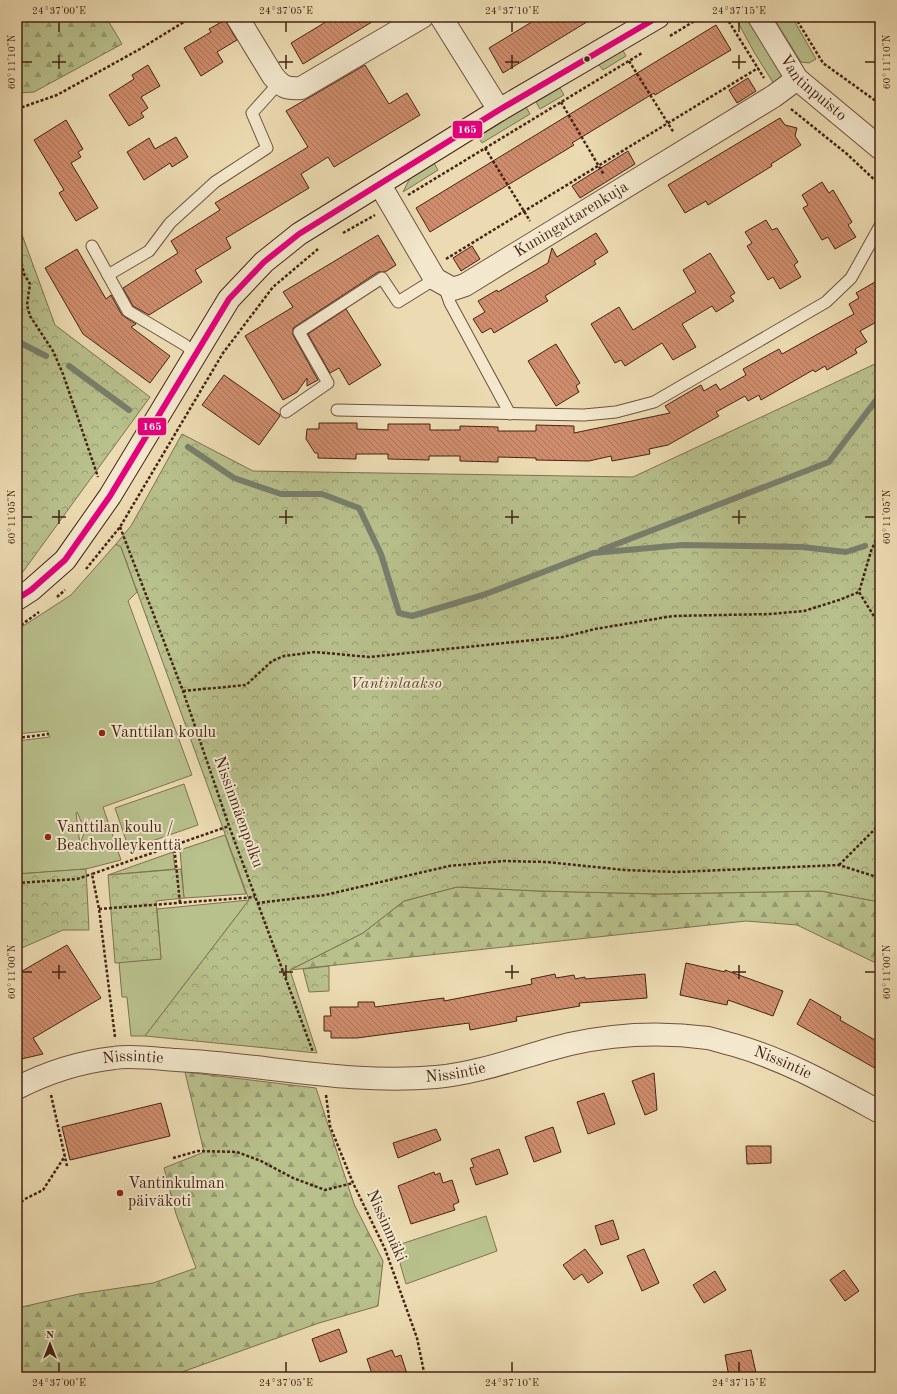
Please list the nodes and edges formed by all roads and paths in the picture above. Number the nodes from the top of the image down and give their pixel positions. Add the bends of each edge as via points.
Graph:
1 (192, 17) edge
2 (237, 17) edge
3 (422, 17) edge
4 (441, 17) edge
5 (658, 17) edge
6 (759, 17) edge
7 (795, 17) edge
8 (629, 61) dead end
9 (758, 68) dead end
10 (797, 79) junction
11 (279, 83) junction
12 (560, 102) dead end
13 (880, 104) edge
14 (17, 109) edge
15 (499, 110) junction
16 (668, 123) junction
17 (485, 148) dead end
18 (880, 148) edge
19 (685, 150) junction
20 (598, 166) junction
21 (380, 185) junction
22 (614, 193) junction
23 (524, 212) junction
24 (880, 226) edge
25 (540, 239) junction
26 (17, 244) edge
27 (92, 246) dead end
28 (108, 275) junction
29 (436, 277) junction
30 (195, 354) junction
31 (337, 410) dead end
32 (286, 412) dead end
33 (510, 414) junction
34 (99, 479) dead end
35 (120, 527) dead end
36 (880, 531) edge
37 (859, 592) junction
38 (17, 599) edge
39 (880, 622) edge
40 (183, 691) junction
41 (49, 734) dead end
42 (17, 738) edge
43 (880, 824) edge
44 (229, 826) junction
45 (174, 845) junction
46 (839, 865) junction
47 (92, 874) junction
48 (880, 878) edge
49 (17, 883) edge
50 (255, 897) junction
51 (180, 903) junction
52 (257, 903) junction
53 (99, 909) junction
54 (117, 1057) junction
55 (320, 1082) junction
56 (17, 1088) edge
57 (50, 1089) dead end
58 (880, 1112) edge
59 (65, 1156) junction
60 (173, 1158) dead end
61 (67, 1166) dead end
62 (353, 1183) junction
63 (17, 1205) edge
64 (425, 1377) edge

1 - 14 path via 57,95
2 - 11 street
3 - 11 street via 301,88 288,89
4 - 15 street
5 - 15 street
6 - 10 street, Vantinpuisto
7 - 13 path via 823,62
8 - 16 path
9 - 16 path
10 - 18 street, Vantinpuisto
10 - 19 street, Kuningattarenkuja via 774,96
11 - 28 lane via 252,113 267,148 215,182 170,223 149,251
12 - 20 path
15 - 21 street
16 - 19 path
16 - 20 path
17 - 23 path
19 - 22 street, Kuningattarenkuja
20 - 22 path
20 - 23 path
21 - 29 street
21 - 30 street via 299,234 264,262 228,299
22 - 25 street, Kuningattarenkuja
23 - 25 path
23 - 29 path
24 - 33 lane via 851,278 826,302 654,402 616,412 584,415
25 - 29 street, Kuningattarenkuja via 465,285 453,289
26 - 34 path via 24,274 30,284 27,305 30,316 53,351 63,374
27 - 28 lane
28 - 30 lane via 128,311 185,345
29 - 32 lane via 398,302 382,278 299,332 328,383
29 - 33 lane
30 - 38 street via 102,508 69,554 31,590
31 - 33 lane
35 - 40 path, Nissinmäenpolku
36 - 37 path
37 - 39 path
37 - 40 path via 804,611 673,616 563,637 369,657 315,652 284,656 272,661 246,684
40 - 44 path, Nissinmäenpolku
41 - 42 path
43 - 46 path
44 - 45 path
44 - 50 path, Nissinmäenpolku
45 - 47 path
45 - 51 path
46 - 48 path
46 - 52 path via 677,872 503,861 449,866 325,895
47 - 49 path via 77,879
47 - 53 path
50 - 51 path
50 - 52 path, Nissinmäenpolku
51 - 53 path
52 - 55 path, Nissinmäenpolku via 316,1059
53 - 54 path
54 - 55 street, Nissintie via 202,1061
54 - 56 street, Nissintie via 73,1065
55 - 58 street, Nissintie via 464,1074 571,1044 623,1036 671,1035 710,1038 760,1053 797,1068
55 - 62 path, Nissinmäki via 330,1126
57 - 59 path
59 - 61 path
59 - 63 path via 43,1190
60 - 62 path via 198,1151 237,1152 325,1190
62 - 64 path, Nissinmäki via 385,1249 417,1338

